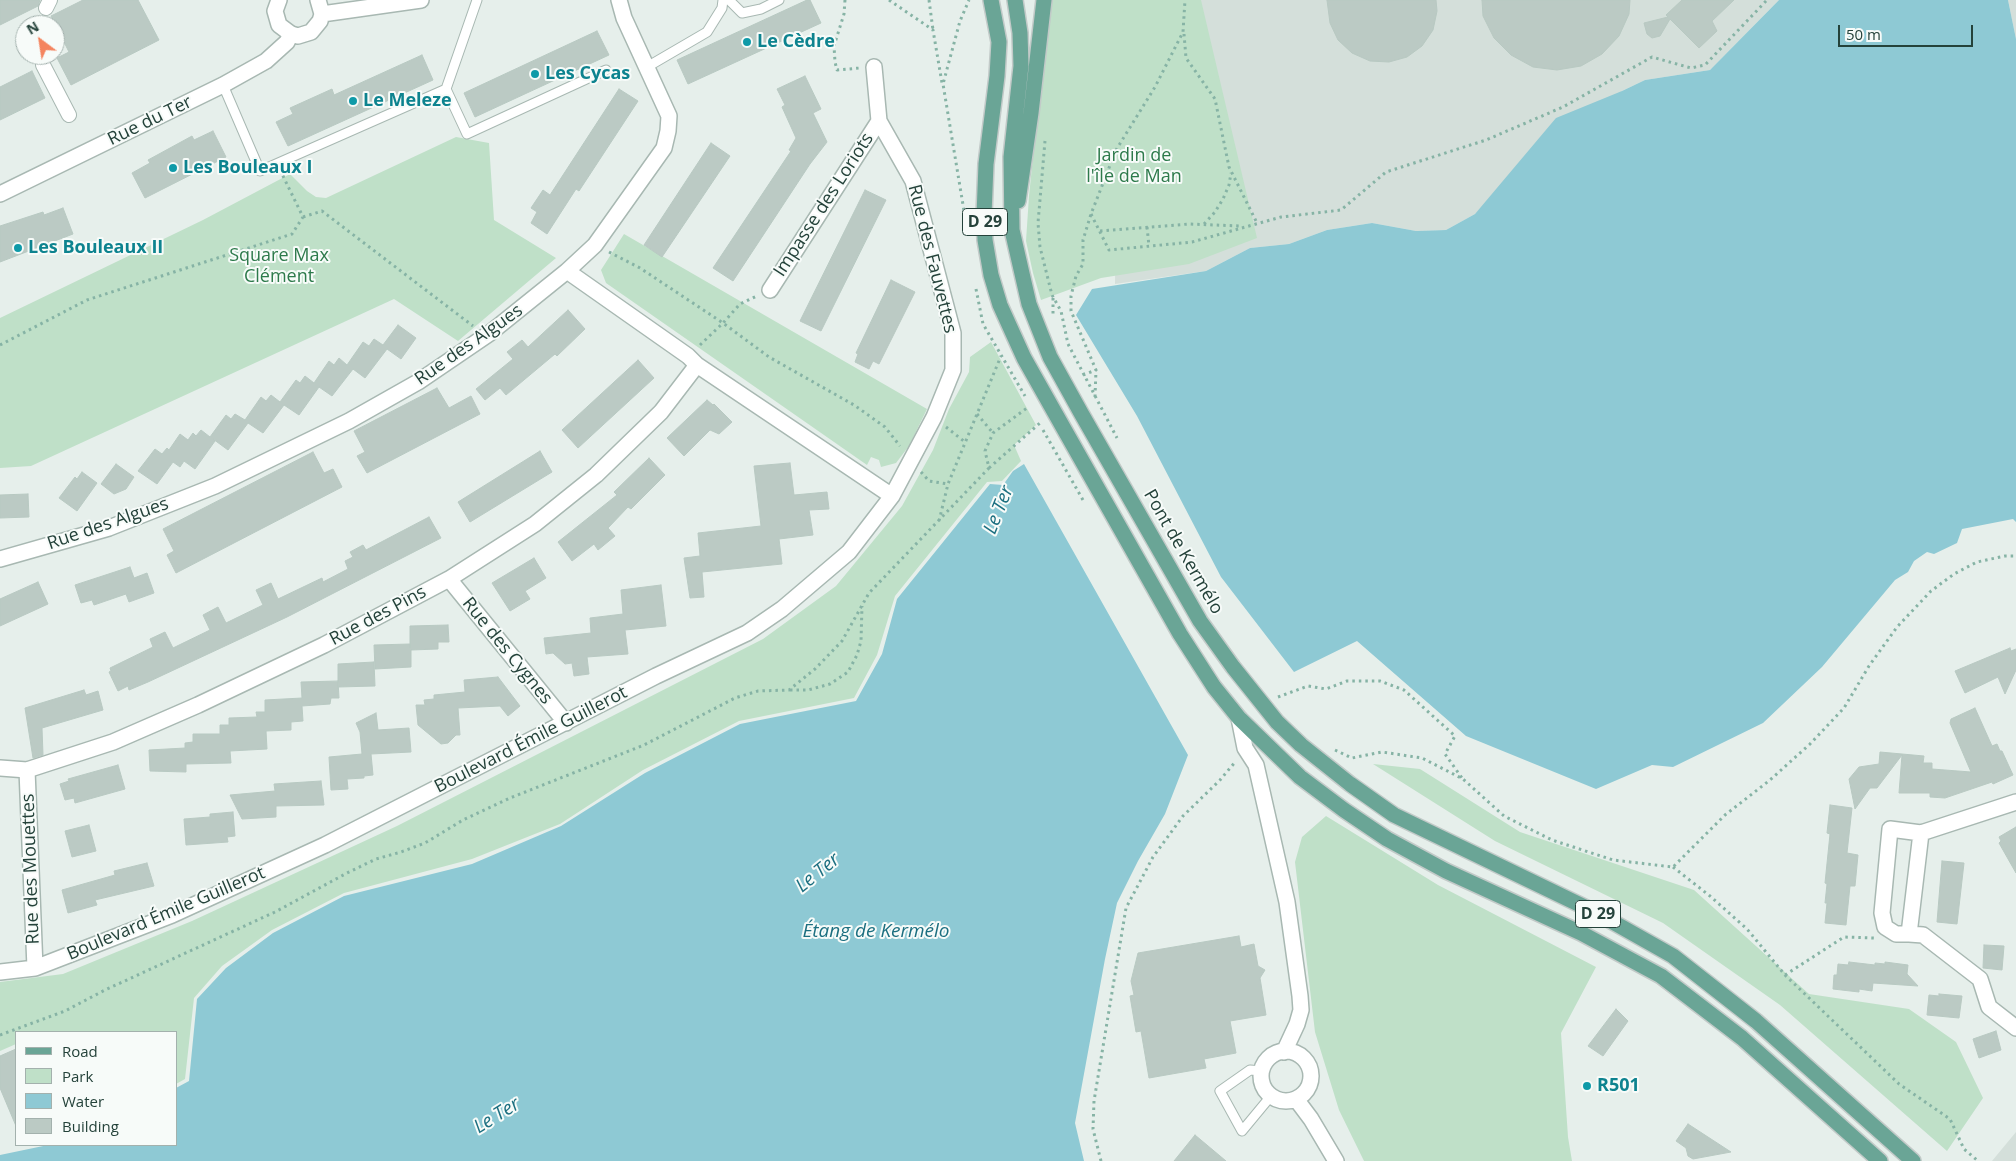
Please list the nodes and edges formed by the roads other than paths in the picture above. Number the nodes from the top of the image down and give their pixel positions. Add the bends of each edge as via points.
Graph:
1 (279, 0) edge
2 (421, 0) edge
3 (477, 0) edge
4 (619, 0) edge
5 (722, 0) edge
6 (730, 0) edge
7 (779, 0) edge
8 (991, 0) edge
9 (1015, 0) edge
10 (1044, 0) edge
11 (320, 7) edge
12 (291, 34) junction
13 (43, 65) dead end
14 (647, 67) junction
15 (874, 67) road end
16 (606, 70) dead end
17 (223, 85) junction
18 (446, 89) junction
19 (69, 116) dead end
20 (879, 121) junction
21 (0, 194) edge
22 (1012, 230) junction
23 (567, 271) junction
24 (770, 290) road end
25 (693, 360) junction
26 (953, 370) joint
27 (892, 496) junction
28 (0, 559) edge
29 (449, 579) junction
30 (1239, 718) junction
31 (566, 723) junction
32 (0, 768) edge
33 (27, 770) junction
34 (2016, 802) edge
35 (1921, 833) junction
36 (1909, 934) junction
37 (35, 968) junction
38 (0, 972) edge
39 (2016, 1028) edge
40 (1284, 1052) junction
41 (1262, 1071) junction
42 (1271, 1096) junction
43 (1296, 1099) junction
44 (1336, 1161) edge
45 (1880, 1161) edge
46 (1913, 1161) edge

1 - 12 street via 276,18 279,25
2 - 11 street
3 - 18 lane
4 - 14 street, Rue des Algues
5 - 14 lane via 722,8 707,32
6 - 7 lane via 742,13 761,9
8 - 30 main road, D 29 via 999,42 986,164 985,240 1000,305 1024,358 1180,634 1214,687
9 - 22 main road, D 29 via 1021,66 1011,157
10 - 22 main road via 1023,178
11 - 12 street via 320,21 311,32 298,36
12 - 17 street, Rue du Ter via 287,42 266,61
13 - 19 street
14 - 23 street, Rue des Algues via 669,116 664,148 595,245
15 - 20 street, Rue des Fauvettes
16 - 18 lane via 467,134
17 - 18 lane via 260,171
17 - 21 street, Rue du Ter
20 - 24 street, Impasse des Loriots
20 - 26 street, Rue des Fauvettes via 913,181 953,333
22 - 46 main road, Pont de Kermélo / D 29 via 1029,304 1050,357 1081,414 1200,621 1261,703 1301,746 1394,815 1595,912 1673,956 1756,1021
23 - 25 street
23 - 28 street, Rue des Algues via 490,333 418,382 375,406 215,486 109,528
25 - 27 street
25 - 29 street, Rue des Pins via 661,412 596,475 535,524
26 - 27 street, Boulevard Émile Guillerot via 934,417
27 - 31 street, Boulevard Émile Guillerot via 849,552 782,610 746,633
29 - 31 street, Rue des Cygnes
29 - 33 street, Rue des Pins via 324,645 198,705 113,742
30 - 40 street via 1245,748 1256,765 1287,902 1300,996 1301,1010
30 - 45 main road, D 29 via 1300,777 1387,839 1446,871 1581,933 1661,976 1742,1038
31 - 37 street, Boulevard Émile Guillerot via 325,845 172,915
32 - 33 street, Rue des Pins
33 - 37 street, Rue des Mouettes
34 - 35 street
35 - 36 street
35 - 36 street via 1890,828 1882,913 1885,927 1896,934
36 - 39 street via 1923,935 1980,979 1989,1007
37 - 38 street, Boulevard Émile Guillerot
40 - 41 street via 1270,1058
40 - 43 street via 1299,1055 1309,1066 1311,1082 1303,1095
41 - 42 street via 1263,1085
41 - 42 lane via 1250,1070 1220,1092 1242,1131
42 - 43 street via 1284,1101
43 - 44 street

